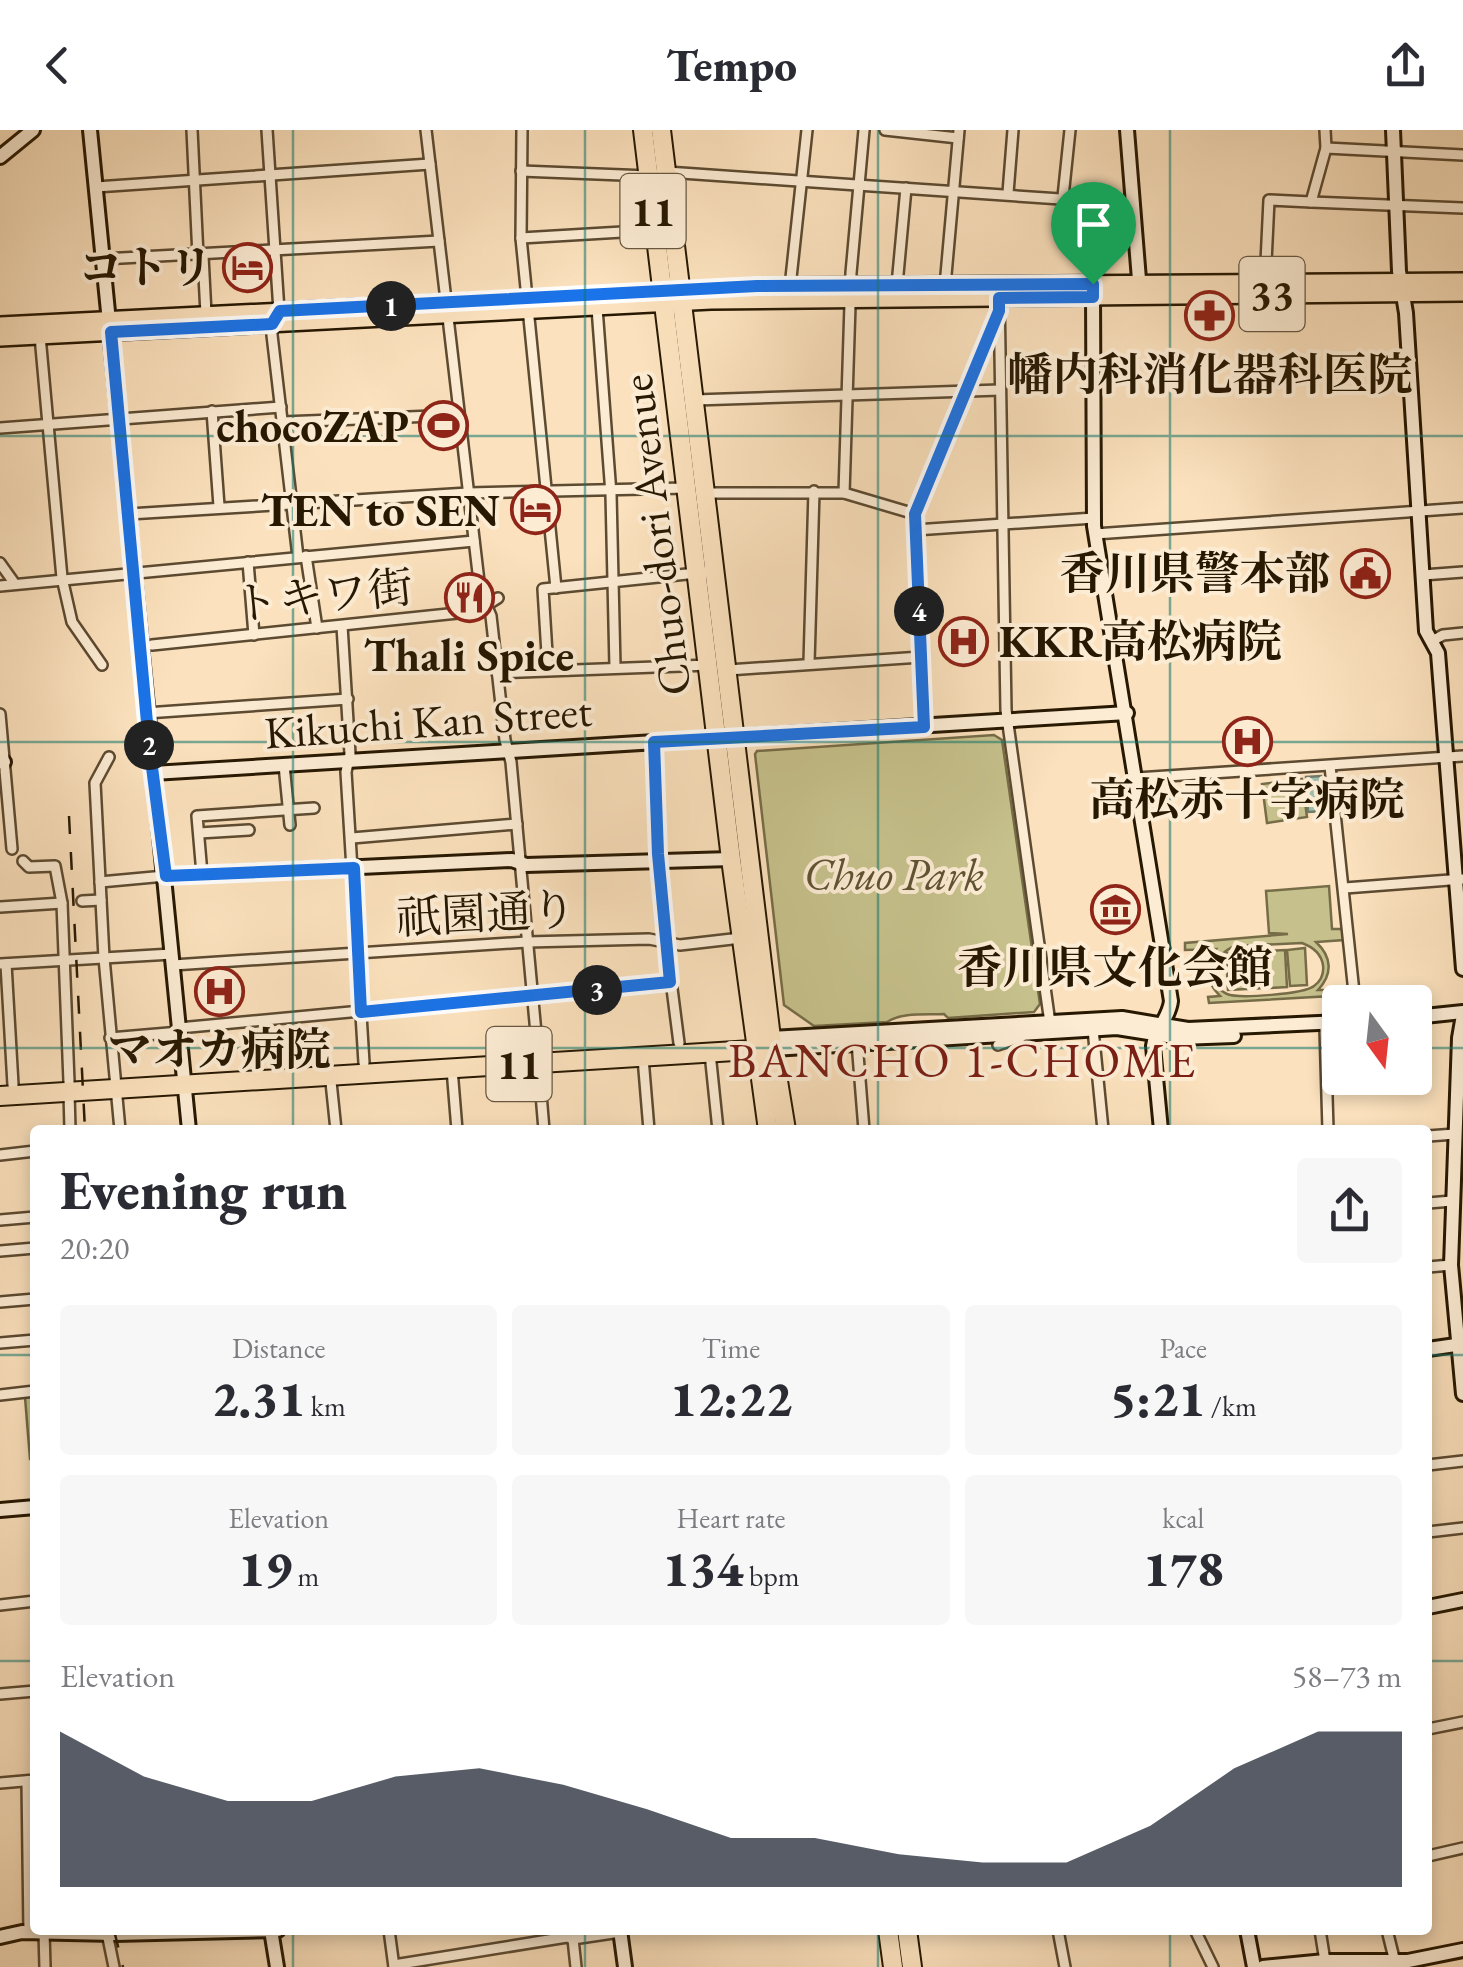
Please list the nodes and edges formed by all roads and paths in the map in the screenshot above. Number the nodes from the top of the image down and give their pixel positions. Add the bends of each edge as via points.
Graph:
1 (33, 130) edge
2 (90, 130) edge
3 (192, 130) edge
4 (266, 130) edge
5 (426, 130) edge
6 (522, 130) edge
7 (643, 130) edge
8 (662, 130) edge
9 (806, 130) edge
10 (864, 130) edge
11 (885, 130) edge
12 (1013, 130) edge
13 (1070, 130) edge
14 (1127, 130) edge
15 (1325, 130) edge
16 (1392, 130) edge
17 (958, 134) edge
18 (1326, 148) junction
19 (1394, 152) junction
20 (1463, 155) edge
21 (0, 157) edge
22 (430, 164) junction
23 (521, 172) junction
24 (658, 174) junction
25 (270, 175) junction
26 (801, 179) junction
27 (194, 181) junction
28 (860, 184) junction
29 (96, 187) junction
30 (906, 188) junction
31 (954, 192) junction
32 (1008, 193) junction
33 (1063, 197) junction
34 (1311, 202) junction
35 (1134, 204) junction
36 (1397, 206) junction
37 (1463, 208) edge
38 (656, 230) junction
39 (521, 238) junction
40 (439, 241) junction
41 (275, 251) junction
42 (200, 256) junction
43 (103, 260) junction
44 (1463, 281) edge
45 (1265, 283) junction
46 (1402, 287) junction
47 (1141, 289) junction
48 (1093, 291) junction
49 (790, 293) junction
50 (852, 293) junction
51 (896, 293) junction
52 (944, 293) junction
53 (1463, 293) edge
54 (673, 297) junction
55 (999, 298) junction
56 (527, 305) junction
57 (448, 308) junction
58 (597, 308) junction
59 (206, 314) junction
60 (276, 317) junction
61 (0, 324) edge
62 (110, 325) junction
63 (40, 336) junction
64 (0, 338) edge
65 (965, 390) junction
66 (1000, 390) junction
67 (849, 394) junction
68 (695, 400) junction
69 (282, 407) junction
70 (212, 411) junction
71 (458, 415) junction
72 (120, 417) junction
73 (284, 422) junction
74 (48, 424) junction
75 (0, 428) edge
76 (610, 489) junction
77 (546, 490) junction
78 (697, 491) junction
79 (814, 492) junction
80 (468, 493) junction
81 (844, 493) junction
82 (292, 502) junction
83 (219, 506) junction
84 (1463, 508) edge
85 (1419, 511) junction
86 (129, 514) junction
87 (915, 514) junction
88 (1094, 518) junction
89 (1003, 524) junction
90 (915, 530) junction
91 (1096, 534) junction
92 (474, 541) junction
93 (302, 556) junction
94 (248, 562) junction
95 (0, 563) edge
96 (135, 572) junction
97 (706, 572) junction
98 (1463, 572) edge
99 (1423, 575) junction
100 (62, 578) junction
101 (614, 581) junction
102 (16, 584) junction
103 (0, 586) edge
104 (556, 588) junction
105 (498, 598) dead end
106 (485, 605) junction
107 (342, 626) junction
108 (316, 628) junction
109 (1463, 634) edge
110 (254, 635) junction
111 (1432, 641) junction
112 (152, 645) dead end
113 (921, 657) junction
114 (809, 663) junction
115 (102, 664) dead end
116 (708, 665) junction
117 (615, 667) junction
118 (548, 670) junction
119 (728, 670) junction
120 (498, 673) junction
121 (348, 698) junction
122 (146, 713) junction
123 (1126, 713) junction
124 (0, 714) edge
125 (1008, 721) junction
126 (924, 727) junction
127 (726, 738) junction
128 (654, 742) junction
129 (508, 751) junction
130 (109, 756) dead end
131 (1463, 756) edge
132 (1446, 758) junction
133 (348, 761) junction
134 (2, 762) edge
135 (284, 765) junction
136 (1330, 766) junction
137 (154, 773) junction
138 (1136, 778) junction
139 (314, 808) dead end
140 (287, 810) junction
141 (517, 824) junction
142 (290, 825) dead end
143 (5, 830) edge
144 (249, 830) dead end
145 (199, 833) junction
146 (352, 838) junction
147 (12, 849) dead end
148 (730, 859) junction
149 (23, 860) dead end
150 (659, 860) junction
151 (521, 864) junction
152 (354, 868) junction
153 (202, 874) junction
154 (166, 876) junction
155 (1460, 879) edge
156 (100, 882) junction
157 (1344, 888) junction
158 (101, 900) junction
159 (82, 902) dead end
160 (62, 903) junction
161 (0, 907) edge
162 (741, 938) junction
163 (1462, 939) edge
164 (527, 942) junction
165 (666, 943) junction
166 (358, 952) junction
167 (104, 958) junction
168 (173, 960) junction
169 (65, 961) junction
170 (3, 964) edge
171 (1463, 968) edge
172 (670, 982) junction
173 (1353, 985) edge
174 (532, 996) junction
175 (361, 1012) junction
176 (938, 1017) dead end
177 (1463, 1017) edge
178 (1432, 1019) edge
179 (1050, 1022) junction
180 (1322, 1025) edge
181 (1322, 1028) edge
182 (1093, 1029) junction
183 (180, 1030) junction
184 (905, 1030) junction
185 (1159, 1030) junction
186 (1028, 1033) junction
187 (110, 1038) junction
188 (857, 1042) junction
189 (537, 1044) dead end
190 (680, 1044) junction
191 (763, 1044) junction
192 (998, 1045) dead end
193 (710, 1053) junction
194 (643, 1056) junction
195 (364, 1063) junction
196 (452, 1068) junction
197 (540, 1070) dead end
198 (184, 1081) junction
199 (331, 1082) dead end
200 (115, 1085) junction
201 (69, 1087) junction
202 (4, 1089) edge
203 (1327, 1095) edge
204 (70, 1125) edge
205 (119, 1125) edge
206 (188, 1125) edge
207 (335, 1125) edge
208 (457, 1125) edge
209 (544, 1125) edge
210 (649, 1125) edge
211 (717, 1125) edge
212 (768, 1125) edge
213 (785, 1125) edge
214 (864, 1125) edge
215 (1103, 1125) edge
216 (1160, 1125) edge
217 (1328, 1125) edge
218 (1456, 1134) junction
219 (1432, 1136) edge
220 (30, 1151) edge
221 (0, 1154) edge
222 (1452, 1201) junction
223 (1432, 1203) edge
224 (30, 1218) edge
225 (0, 1220) edge
226 (30, 1248) edge
227 (0, 1251) edge
228 (1451, 1265) junction
229 (1432, 1267) edge
230 (30, 1300) edge
231 (0, 1302) edge
232 (30, 1341) edge
233 (0, 1344) edge
234 (1461, 1344) edge
235 (1432, 1348) edge
236 (30, 1392) edge
237 (1463, 1394) edge
238 (0, 1395) edge
239 (1463, 1461) edge
240 (1432, 1465) edge
241 (30, 1507) edge
242 (0, 1510) edge
243 (1463, 1528) edge
244 (1432, 1532) edge
245 (1463, 1600) edge
246 (30, 1602) edge
247 (0, 1605) edge
248 (1432, 1606) edge
249 (30, 1691) edge
250 (0, 1694) edge
251 (1463, 1722) edge
252 (1432, 1728) edge
253 (30, 1780) edge
254 (0, 1783) edge
255 (1463, 1848) edge
256 (1432, 1855) edge
257 (30, 1856) edge
258 (29, 1932) joint
259 (44, 1935) edge
260 (107, 1935) edge
261 (274, 1935) edge
262 (390, 1935) edge
263 (599, 1935) edge
264 (621, 1935) edge
265 (889, 1935) edge
266 (908, 1935) edge
267 (1059, 1935) edge
268 (1197, 1935) edge
269 (1248, 1935) edge
270 (1321, 1935) edge
271 (1388, 1935) edge
272 (0, 1936) edge
273 (573, 1940) junction
274 (1463, 1950) edge
275 (1325, 1961) junction
276 (1395, 1964) edge
277 (394, 1966) edge
278 (45, 1967) edge
279 (114, 1967) edge
280 (278, 1967) edge
281 (576, 1967) edge
282 (625, 1967) edge
283 (894, 1967) edge
284 (912, 1967) edge
285 (1065, 1967) edge
286 (1214, 1967) edge
287 (1254, 1967) edge
288 (1262, 1967) edge

1 - 21 street
2 - 29 street
3 - 27 street
4 - 25 street
5 - 22 street
6 - 23 street
7 - 24 highway, Chuo-dori Avenue / 11
8 - 24 highway, Chuo-dori Avenue / 11
9 - 26 street
10 - 28 street
11 - 17 street
12 - 32 street
13 - 33 street
14 - 35 street
15 - 18 street
16 - 19 street
17 - 31 street
18 - 19 street
18 - 34 street
19 - 20 street
19 - 36 street
22 - 25 street
22 - 40 street
23 - 24 street
23 - 39 street
24 - 26 street
24 - 38 highway, Chuo-dori Avenue / 11
24 - 54 highway, Chuo-dori Avenue / 11
25 - 27 street
25 - 41 street
26 - 28 street
26 - 49 street
27 - 29 street
27 - 42 street
28 - 30 street
28 - 50 street
29 - 43 street
30 - 31 street
30 - 51 street
31 - 32 street
31 - 52 street
32 - 33 street
33 - 35 street
34 - 36 street
34 - 45 street via 1269,200
35 - 47 street
36 - 37 street
36 - 46 street
38 - 39 street
38 - 54 highway, Chuo-dori Avenue / 11
39 - 56 street
40 - 41 street
40 - 57 street
41 - 42 street
41 - 60 street
42 - 43 street
42 - 59 street
43 - 62 street
44 - 46 main road, 33
45 - 46 main road, 33
45 - 47 main road, 33
46 - 47 main road, 33
46 - 53 main road, 33
46 - 85 street
47 - 48 main road, 33
48 - 55 main road, 33
48 - 88 street
49 - 50 main road, 33
49 - 54 main road, 33
50 - 51 main road, 33
50 - 67 street
51 - 52 main road, 33
52 - 55 main road, 33
54 - 56 main road
54 - 58 main road
54 - 68 highway, Chuo-dori Avenue / 11
54 - 78 highway, Chuo-dori Avenue / 11
55 - 65 street
55 - 66 street
56 - 57 main road
56 - 58 main road
56 - 77 street
57 - 60 main road
57 - 71 street
58 - 76 street
59 - 60 main road
59 - 62 main road
60 - 62 main road
60 - 69 street
61 - 62 main road
62 - 63 main road
62 - 72 street
63 - 64 main road
63 - 74 street
65 - 66 street
65 - 67 street
65 - 87 street
66 - 89 street
67 - 68 street
67 - 81 street
68 - 78 highway, Chuo-dori Avenue / 11
69 - 70 street
69 - 73 street
70 - 72 street
70 - 83 street
71 - 73 street
71 - 80 street
72 - 74 street
72 - 86 street
73 - 82 street
74 - 75 street
74 - 100 street
76 - 77 street
76 - 78 street
76 - 101 street
77 - 80 street
77 - 104 street
78 - 79 street
78 - 97 highway, Chuo-dori Avenue / 11
79 - 81 street
79 - 114 street
80 - 82 street
80 - 92 street
81 - 87 street
82 - 83 street
82 - 93 street
83 - 86 street
84 - 85 street
85 - 91 street
85 - 99 street
86 - 96 street
87 - 90 street
88 - 89 street
88 - 91 street
89 - 90 street
89 - 125 street
90 - 113 street
91 - 123 street
92 - 93 street
92 - 106 street
93 - 94 street
93 - 108 street
94 - 96 street
94 - 110 street
95 - 102 street
96 - 100 street
96 - 122 street
97 - 101 street
97 - 116 highway, Chuo-dori Avenue / 11
97 - 119 highway, Chuo-dori Avenue / 11
98 - 99 street
99 - 111 street
100 - 102 street
100 - 115 street via 72,622
101 - 104 street
101 - 117 street
102 - 103 street
104 - 118 street via 543,589
105 - 106 street, トキワ街
106 - 107 street, トキワ街
106 - 120 street
107 - 108 street, トキワ街
107 - 121 street
108 - 110 street, トキワ街
109 - 111 street
110 - 112 street, トキワ街
111 - 132 street
113 - 114 street
113 - 126 street
114 - 119 street
116 - 117 street
116 - 127 highway, Chuo-dori Avenue / 11
117 - 118 street
118 - 120 street
119 - 127 highway, Chuo-dori Avenue / 11
120 - 129 street
121 - 122 street
121 - 133 street
122 - 137 street
123 - 125 street, Kikuchi Kan Street
123 - 138 street
124 - 134 street
125 - 126 street, Kikuchi Kan Street
125 - 179 street
126 - 127 street, Kikuchi Kan Street via 787,740
127 - 128 street, Kikuchi Kan Street
127 - 148 highway, Chuo-dori Avenue / 11
127 - 191 highway, Chuo-dori Avenue / 11
128 - 129 street, Kikuchi Kan Street
128 - 150 street
129 - 133 street, Kikuchi Kan Street
129 - 141 street
130 - 156 street via 95,783
131 - 132 street
132 - 136 street
132 - 155 street
133 - 135 street, Kikuchi Kan Street
133 - 146 street
134 - 143 street
135 - 137 street, Kikuchi Kan Street
135 - 140 street
136 - 138 street
136 - 157 street
137 - 154 street
138 - 185 street via 1171,1001
139 - 140 street
140 - 142 street
140 - 145 street via 198,816
141 - 146 street
141 - 151 street
143 - 147 street
144 - 145 street
145 - 153 street
146 - 152 street
148 - 150 street
148 - 162 highway, Chuo-dori Avenue / 11
149 - 160 street via 54,866
150 - 151 street
150 - 165 street
151 - 152 street
151 - 164 street
152 - 153 street
152 - 166 street
153 - 154 street
154 - 156 street
154 - 168 street
155 - 157 street
155 - 163 street
156 - 158 street
157 - 173 street
158 - 159 street
158 - 167 street
160 - 161 street
160 - 169 street
162 - 165 street, 祇園通り
162 - 191 highway, Chuo-dori Avenue / 11
163 - 171 street
164 - 165 street, 祇園通り
164 - 166 street, 祇園通り
164 - 174 street
165 - 172 street
166 - 168 street, 祇園通り
166 - 175 street
167 - 168 street, 祇園通り
167 - 169 street, 祇園通り
167 - 187 street
168 - 183 street
169 - 170 street, 祇園通り
169 - 201 street
170 - 202 street
172 - 174 street
172 - 190 street
174 - 175 street
174 - 189 street
175 - 183 street
175 - 195 street
176 - 184 street via 938,1023
177 - 178 street
177 - 218 street
179 - 184 street
179 - 185 street via 1122,1018
180 - 185 street
181 - 185 street via 1197,1039
182 - 185 street
182 - 186 street
182 - 215 street
183 - 187 street
183 - 198 street
184 - 191 street
185 - 216 street via 1152,1046
186 - 188 street
186 - 192 street
187 - 200 street
188 - 191 street
188 - 214 street
190 - 191 highway, 11
190 - 195 highway, 11
191 - 193 highway, 11
191 - 212 highway
191 - 213 highway
193 - 194 highway, 11
193 - 211 street
194 - 196 highway, 11
194 - 210 street
195 - 198 highway, 11
196 - 198 highway, 11
196 - 208 street
197 - 209 street
198 - 200 highway, 11
198 - 206 street
199 - 207 street
200 - 201 highway, 11
200 - 205 street
201 - 202 highway, 11
201 - 204 street
203 - 217 street
218 - 219 street
218 - 222 street
220 - 221 street
222 - 223 street
222 - 228 street
224 - 225 street
226 - 227 street
228 - 229 street
228 - 234 street
230 - 231 street
232 - 233 street
234 - 235 street
234 - 237 street
236 - 238 street
239 - 240 street
241 - 242 street
243 - 244 street
245 - 248 street
246 - 247 street
249 - 250 street
251 - 252 street
253 - 254 street
255 - 256 street
257 - 258 street
258 - 272 street
259 - 278 street
260 - 279 street
261 - 280 street
262 - 277 street
263 - 273 street
264 - 282 street
265 - 283 highway
266 - 284 highway
267 - 285 street
268 - 286 street
269 - 287 street
270 - 275 street
271 - 276 street
273 - 277 street
273 - 281 street
274 - 276 street
275 - 276 street
275 - 288 street

